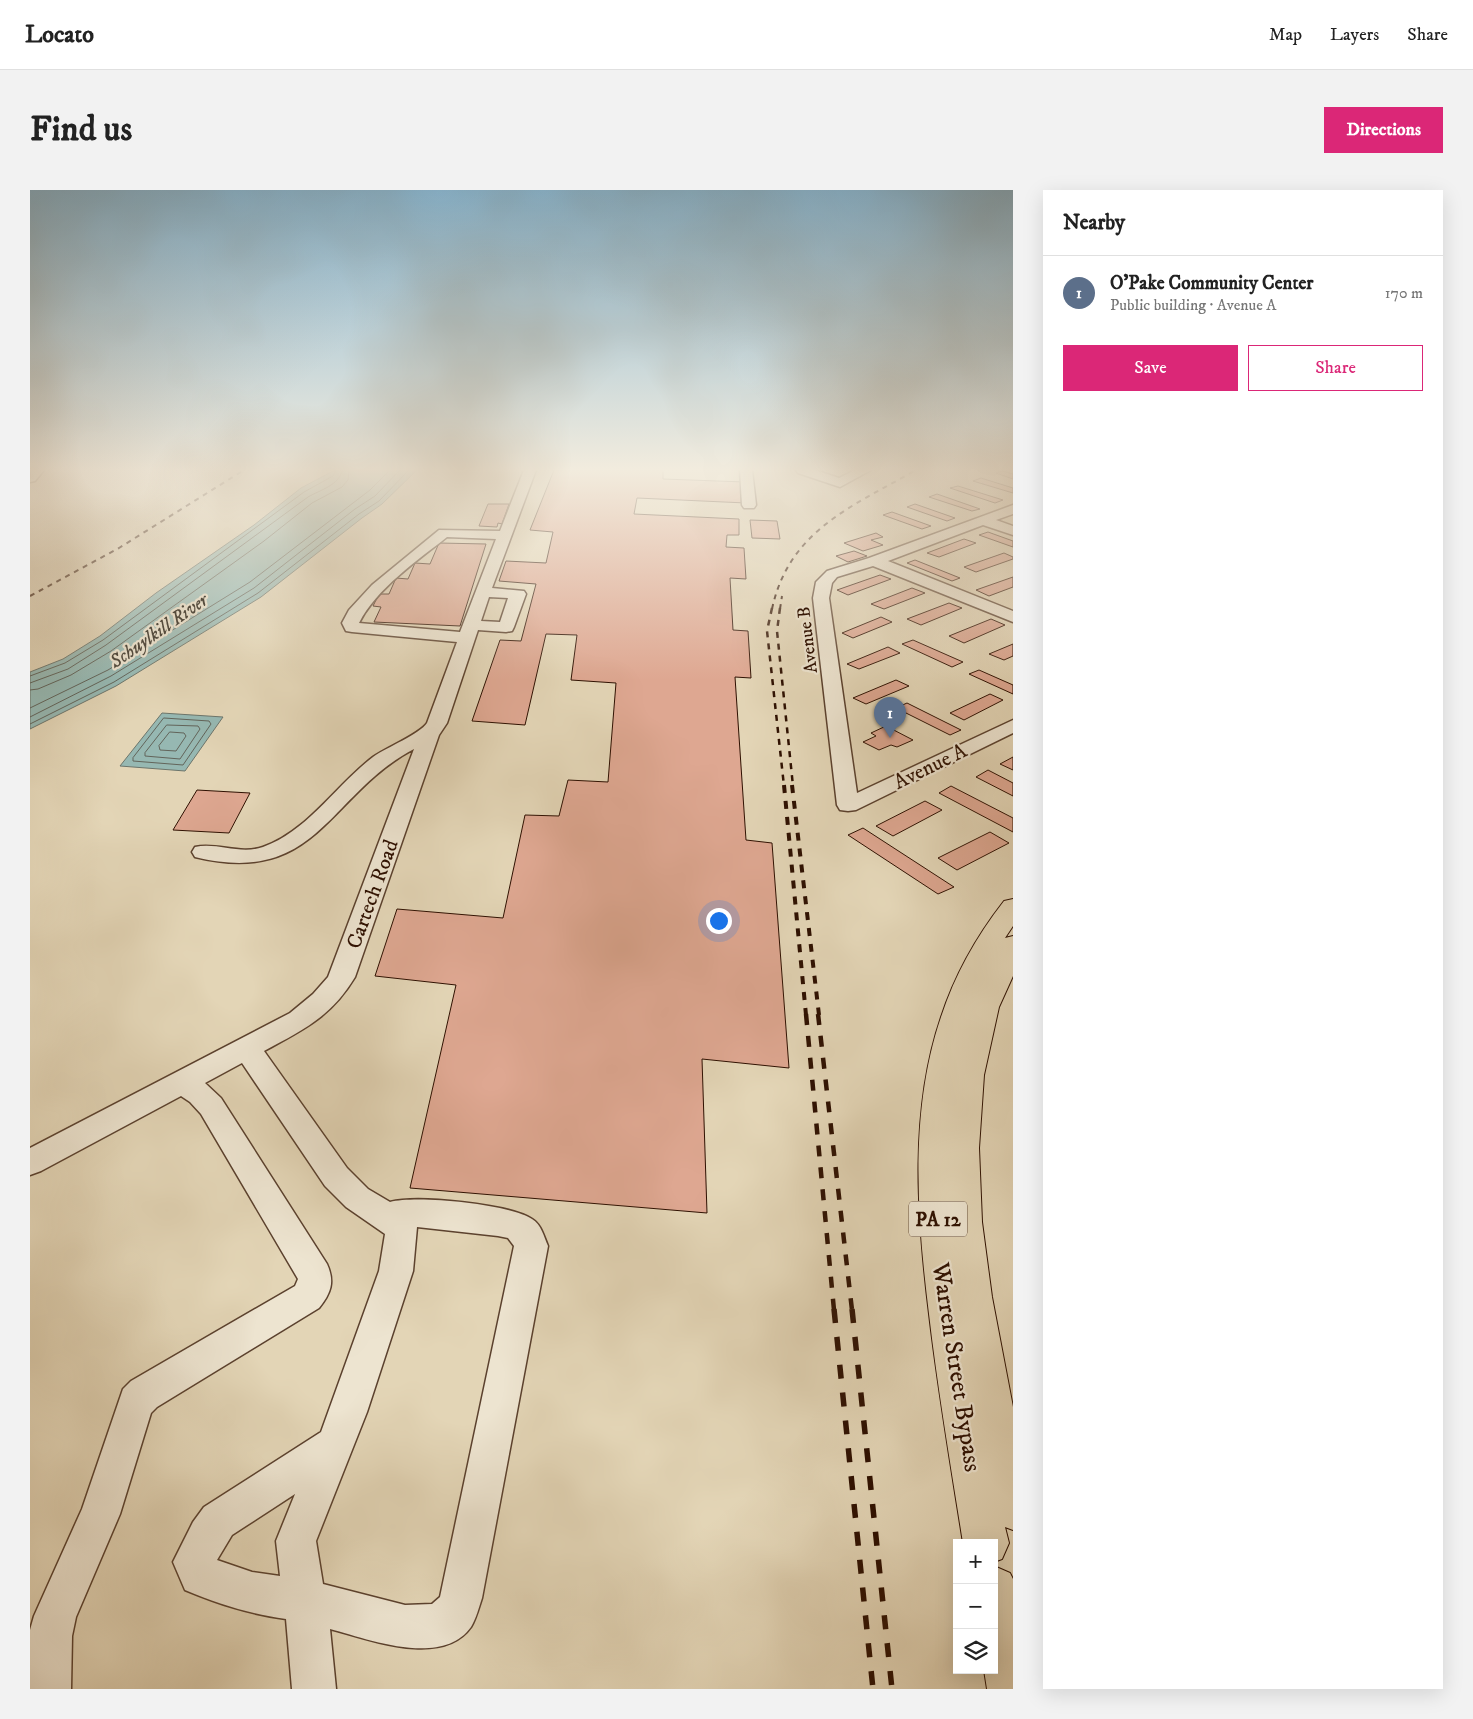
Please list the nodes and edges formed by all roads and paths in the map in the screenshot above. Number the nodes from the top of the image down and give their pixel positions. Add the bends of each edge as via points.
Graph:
1 (435, 540) edge
2 (503, 540) edge
3 (929, 540) edge
4 (874, 561) junction
5 (483, 592) junction
6 (1013, 617) edge
7 (470, 632) junction
8 (1013, 726) edge
9 (429, 735) junction
10 (848, 806) joint
11 (203, 852) dead end
12 (1013, 907) edge
13 (1013, 945) edge
14 (247, 1048) junction
15 (181, 1082) junction
16 (30, 1162) edge
17 (387, 1217) junction
18 (334, 1446) junction
19 (1013, 1508) edge
20 (985, 1539) edge
21 (305, 1601) junction
22 (998, 1611) edge
23 (49, 1689) edge
24 (314, 1689) edge
25 (1012, 1689) edge

1 - 7 street via 375,592 352,616 350,623 352,626
2 - 5 street, Cartech Road
3 - 4 street, Avenue B
4 - 6 street
4 - 10 street, Avenue B via 832,574 824,582 821,598
5 - 7 street, Cartech Road
5 - 7 street via 518,594 506,627
7 - 9 street, Cartech Road via 437,723
8 - 10 street, Avenue A
9 - 11 street via 398,749 307,829 284,845 255,856
9 - 14 street, Cartech Road via 342,976 327,997 300,1020
12 - 20 highway, Warren Street Bypass / PA 12 via 978,963 957,1015 941,1087 937,1142 942,1269
13 - 19 highway, Warren Street Bypass / PA 12 via 993,983 974,1044 966,1093 963,1178 977,1316
14 - 15 street, Cartech Road
14 - 17 street via 336,1177 357,1198
15 - 16 street, Cartech Road
15 - 23 street via 211,1106 315,1274 316,1283 307,1297 144,1394 136,1402 100,1514 55,1616 50,1636
17 - 18 street via 402,1229 396,1271
17 - 21 street via 420,1213 504,1223 528,1235 531,1246 461,1598 445,1622 405,1627
18 - 21 street via 296,1542
18 - 21 street via 218,1520 194,1562 200,1575 252,1593
21 - 24 street
22 - 25 highway

